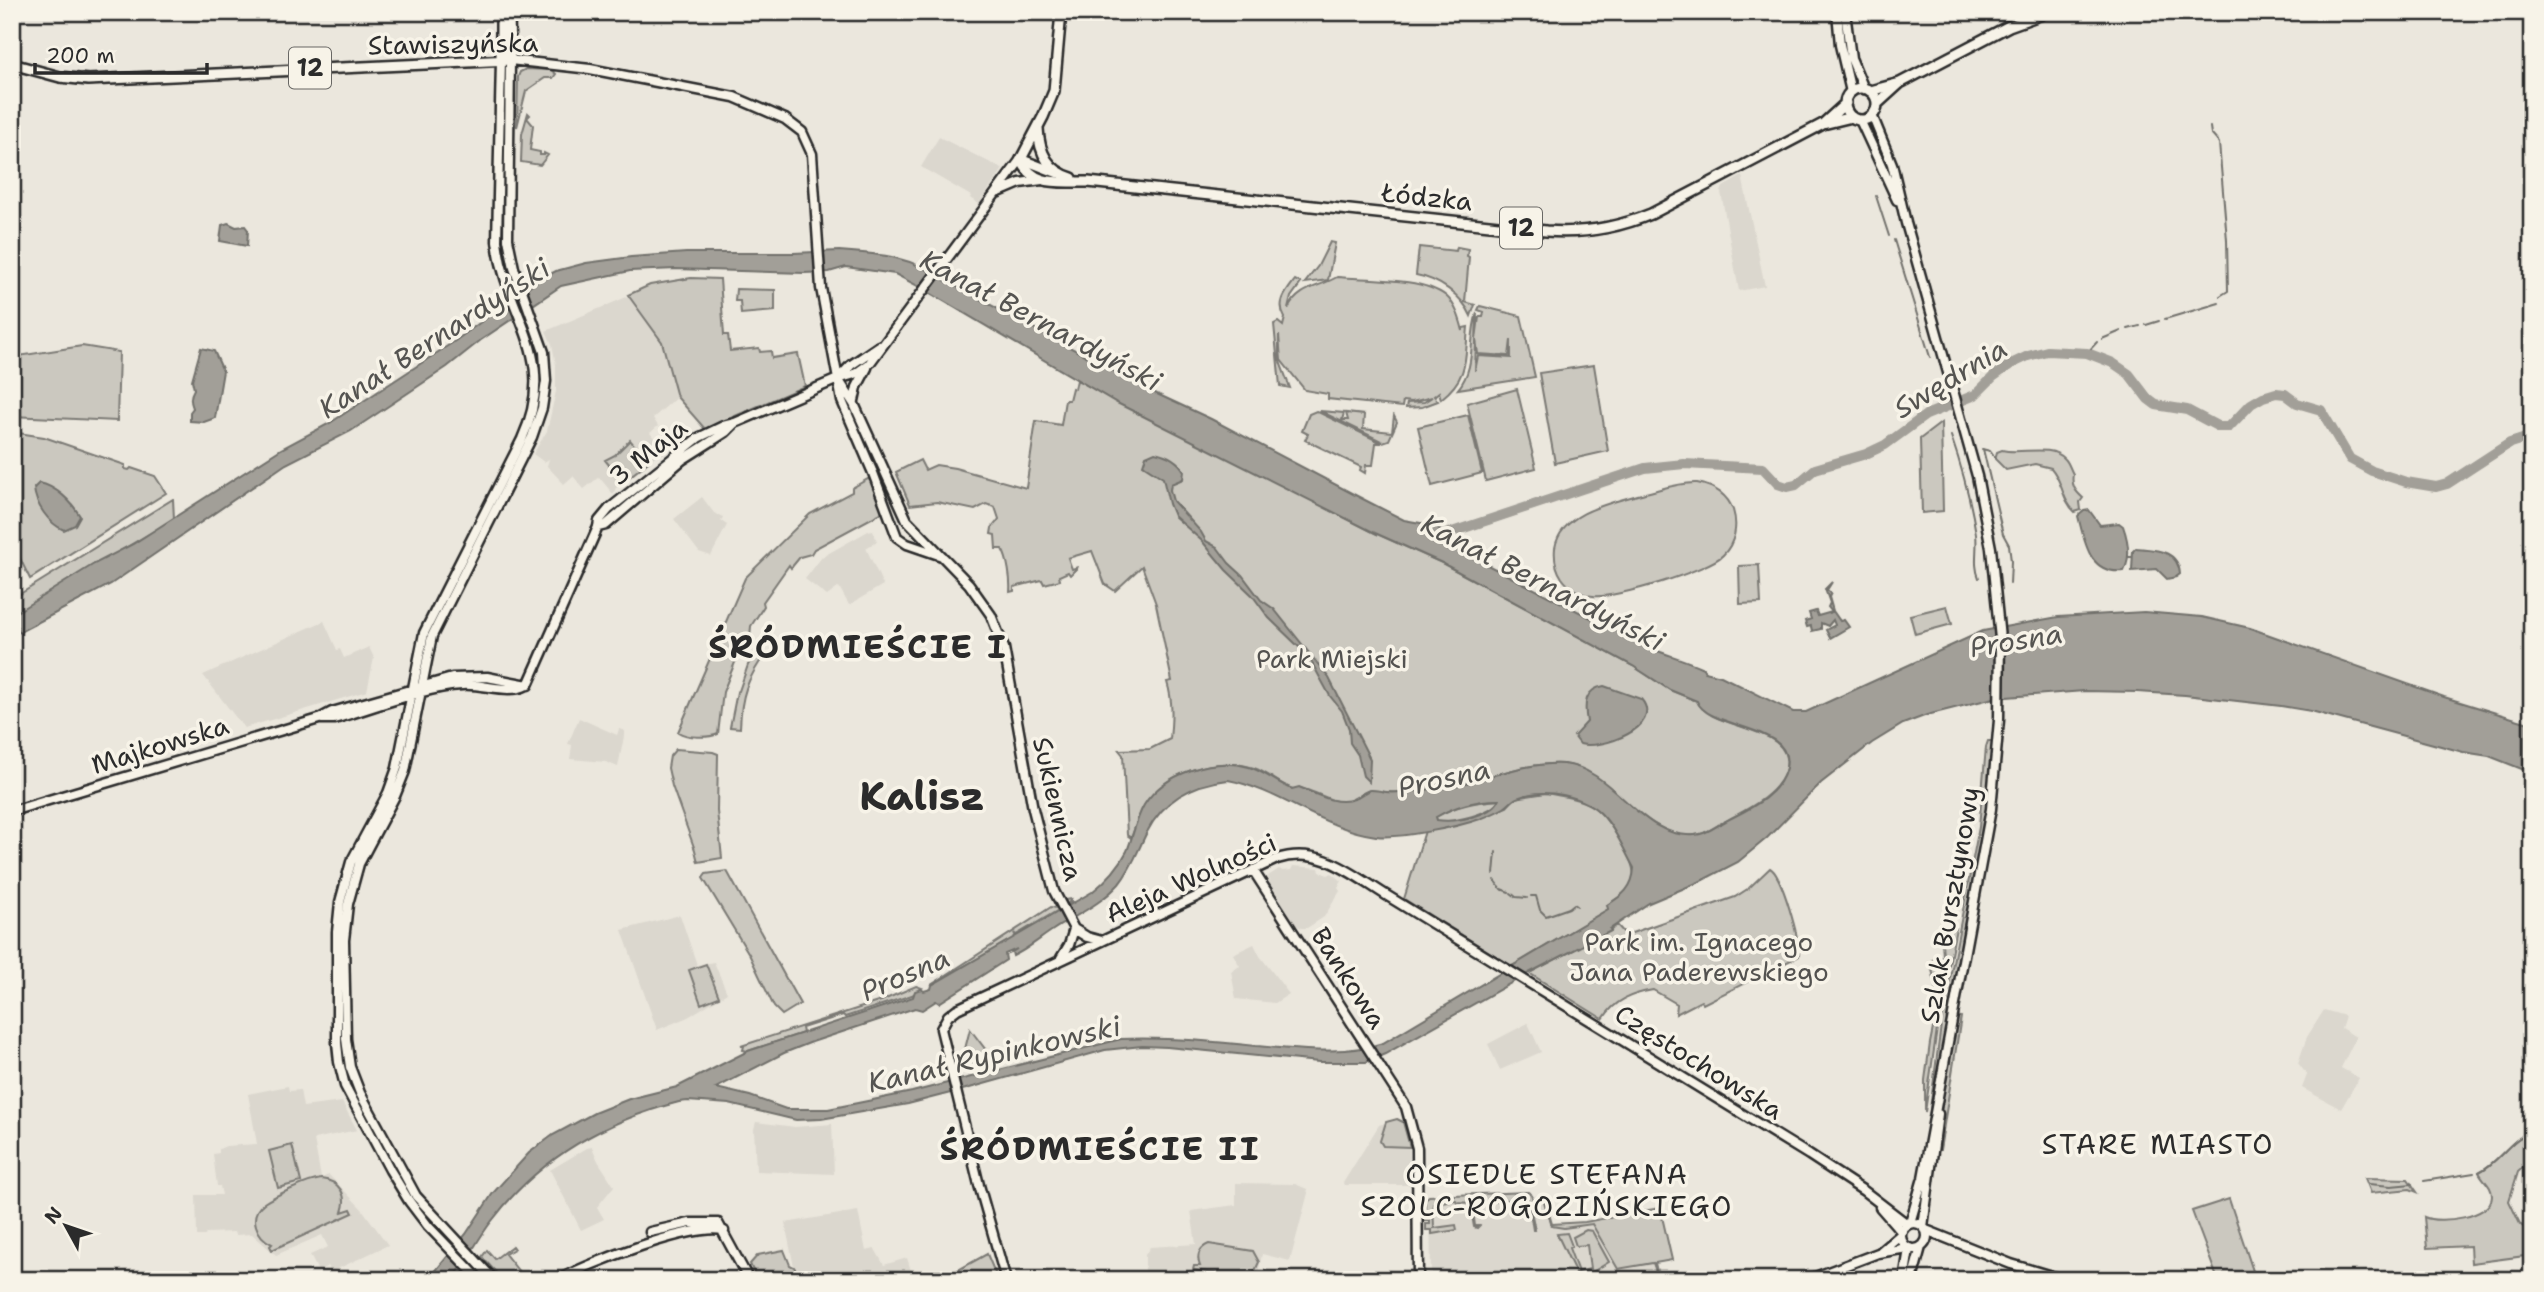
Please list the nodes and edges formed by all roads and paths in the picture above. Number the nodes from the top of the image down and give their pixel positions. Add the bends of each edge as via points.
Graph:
1 (501, 12) edge
2 (509, 12) edge
3 (1061, 12) edge
4 (1837, 12) edge
5 (1845, 12) edge
6 (2048, 12) edge
7 (505, 60) junction
8 (12, 64) edge
9 (1900, 83) junction
10 (1867, 90) junction
11 (1851, 92) junction
12 (1846, 103) junction
13 (1877, 104) junction
14 (1872, 115) junction
15 (1856, 118) junction
16 (1823, 124) junction
17 (1038, 128) junction
18 (1021, 159) junction
19 (1057, 173) junction
20 (1042, 180) junction
21 (1088, 182) junction
22 (996, 194) junction
23 (1906, 223) junction
24 (886, 341) junction
25 (869, 364) junction
26 (838, 379) junction
27 (855, 404) junction
28 (942, 556) junction
29 (425, 662) junction
30 (443, 679) junction
31 (528, 685) junction
32 (416, 691) junction
33 (12, 811) edge
34 (1320, 857) joint
35 (1253, 870) junction
36 (1071, 925) junction
37 (1102, 941) junction
38 (1059, 961) junction
39 (1939, 1090) junction
40 (1874, 1199) junction
41 (1914, 1207) junction
42 (1892, 1212) junction
43 (1905, 1228) junction
44 (1924, 1228) junction
45 (724, 1231) junction
46 (650, 1232) junction
47 (662, 1240) junction
48 (1950, 1242) junction
49 (646, 1245) junction
50 (1923, 1245) junction
51 (1908, 1248) junction
52 (1894, 1250) junction
53 (1878, 1253) junction
54 (1906, 1261) junction
55 (480, 1280) edge
56 (494, 1280) edge
57 (559, 1280) edge
58 (749, 1280) edge
59 (1006, 1280) edge
60 (1418, 1280) edge
61 (1807, 1280) edge
62 (1904, 1280) edge
63 (1912, 1280) edge
64 (2065, 1280) edge

1 - 7 main road
2 - 7 main road
3 - 17 main road via 1055,85
4 - 11 street
5 - 10 street via 1851,58
6 - 9 main road via 2009,26
7 - 8 main road, Stawiszyńska / 12 via 88,80
7 - 26 street, Stawiszyńska via 590,69 734,97 790,121 806,138 812,154 820,283
7 - 29 street via 507,232 510,256 544,352 545,390 540,418 436,628
7 - 32 street via 497,233 500,257 527,331 536,372 535,397 522,439 424,633
9 - 10 main road
9 - 13 main road
10 - 11 main road
10 - 13 main road
11 - 12 main road, 12
12 - 15 main road via 1847,111
12 - 16 main road, Łódzka / 12
13 - 14 main road
14 - 15 main road, 12
14 - 23 street via 1892,164
15 - 16 main road, Łódzka / 12
15 - 23 street via 1880,158
16 - 21 main road, Łódzka / 12 via 1651,214 1585,231
17 - 18 main road
17 - 19 main road via 1043,154
18 - 19 street
18 - 20 main road via 1028,173
18 - 22 street
19 - 21 main road, Łódzka / 12
20 - 21 main road, Łódzka / 12
20 - 22 street via 1020,183
22 - 24 street
23 - 39 street, Szlak Bursztynowy via 1987,524 1999,619 2000,707 1987,828
24 - 25 street
24 - 26 street
25 - 26 street, 3 Maja
25 - 27 street via 857,387
26 - 27 street, Sukiennicza
26 - 28 street, Stawiszyńska via 845,408 897,537
26 - 31 street, 3 Maja via 735,424 598,527
27 - 28 street, Sukiennicza via 907,520
28 - 36 street, Sukiennicza via 980,596 1002,643 1037,828 1051,880
29 - 30 street
29 - 32 street
30 - 31 street, Majkowska via 479,677
30 - 32 street, Majkowska
31 - 32 street, Majkowska via 511,690 461,685
32 - 33 street, Majkowska
32 - 55 street via 394,778 355,851 342,893 337,1043 342,1077 401,1189 428,1226
32 - 56 street via 408,760 350,894 345,931 350,1067 410,1187
34 - 35 street, Aleja Wolności via 1277,859
34 - 40 street, Częstochowska via 1504,966
35 - 37 street, Aleja Wolności
35 - 60 street, Bankowa via 1407,1111 1417,1148
36 - 37 street, Aleja Wolności
36 - 38 street, Aleja Wolności via 1069,945
37 - 38 street, Aleja Wolności
38 - 59 street, Aleja Wolności via 957,1009 941,1029
39 - 41 street, Szlak Bursztynowy
39 - 44 street, Szlak Bursztynowy
40 - 42 street, Częstochowska
40 - 43 street, Częstochowska
41 - 42 street
41 - 43 street, Szlak Bursztynowy
42 - 43 street, Częstochowska
43 - 44 street
43 - 51 street via 1901,1241
43 - 53 street
44 - 48 street
44 - 50 street, Szlak Bursztynowy
45 - 46 street via 718,1223 690,1223
45 - 47 street via 713,1228
45 - 58 street
46 - 47 street
46 - 49 street
47 - 49 street
48 - 50 street
48 - 64 street
49 - 57 street
50 - 51 street
50 - 63 street
51 - 52 street
51 - 54 street
52 - 53 street
52 - 54 street
53 - 61 street
54 - 62 street

